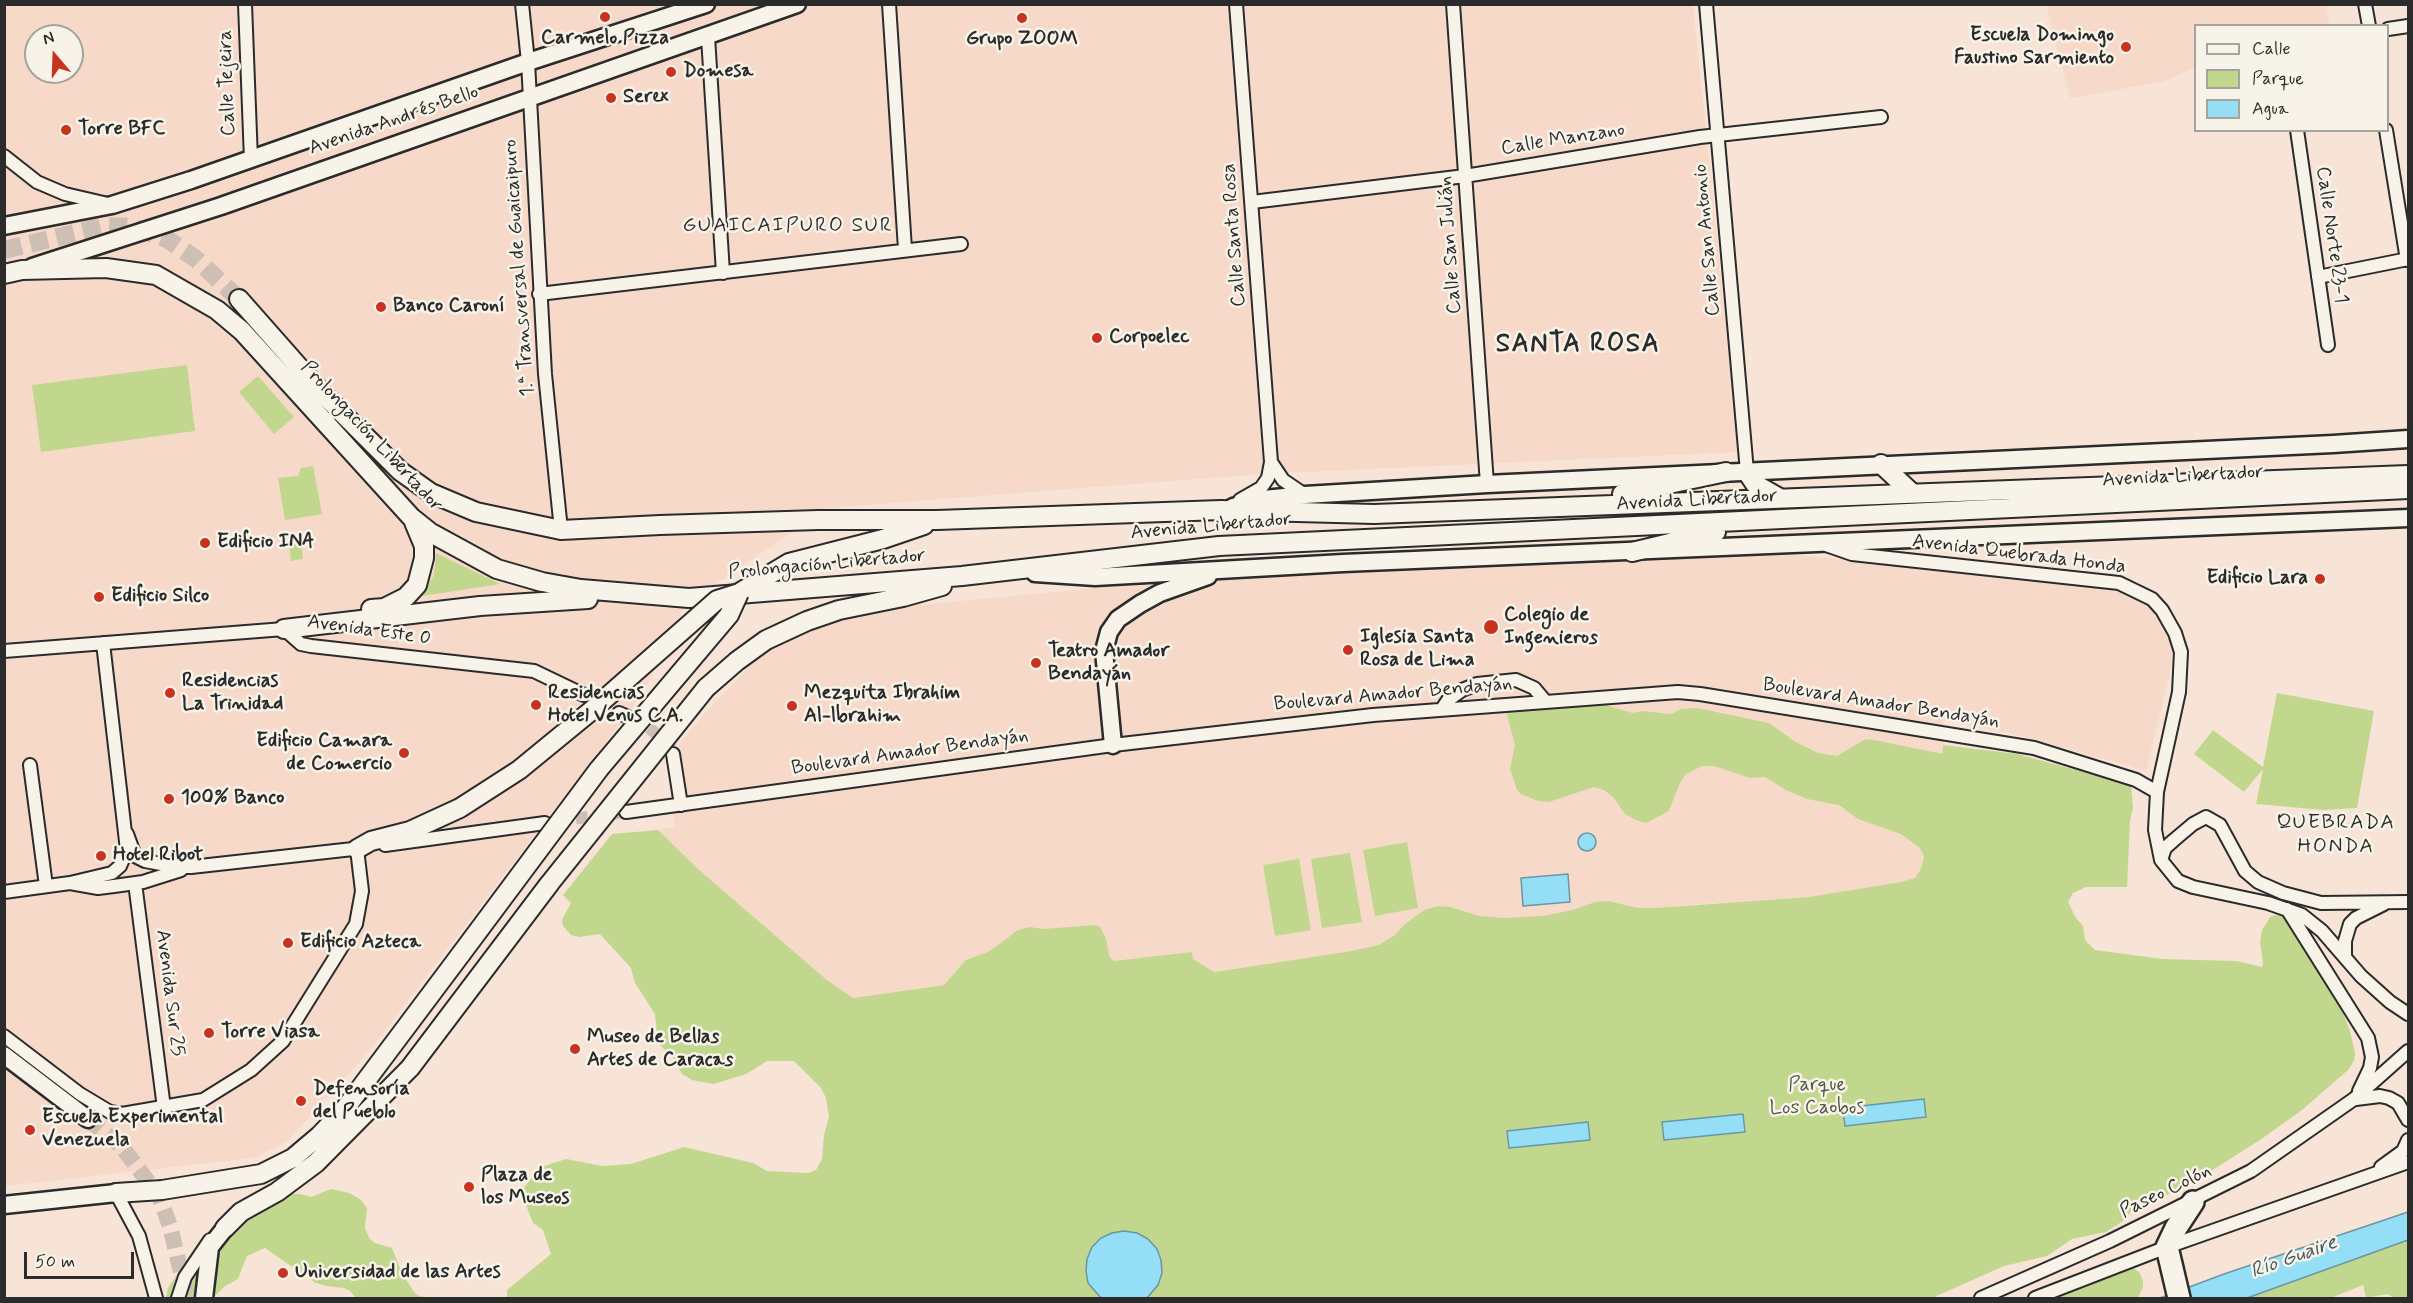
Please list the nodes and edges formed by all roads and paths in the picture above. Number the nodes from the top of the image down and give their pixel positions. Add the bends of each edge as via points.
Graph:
1 (245, 4) edge
2 (522, 4) edge
3 (706, 4) edge
4 (797, 4) edge
5 (888, 4) edge
6 (1236, 4) edge
7 (1453, 4) edge
8 (1706, 4) edge
9 (2365, 4) edge
10 (2369, 24) edge
11 (2409, 26) edge
12 (2389, 29) edge
13 (708, 37) junction
14 (528, 62) junction
15 (529, 98) junction
16 (1881, 117) dead end
17 (2297, 132) edge
18 (2386, 132) edge
19 (1719, 136) junction
20 (4, 156) edge
21 (251, 160) junction
22 (1466, 176) junction
23 (1252, 202) junction
24 (112, 205) junction
25 (4, 226) edge
26 (961, 244) dead end
27 (905, 249) junction
28 (2408, 260) edge
29 (13, 272) edge
30 (723, 273) junction
31 (2318, 277) junction
32 (539, 294) junction
33 (240, 299) tunnel mouth
34 (2328, 345) dead end
35 (2409, 439) edge
36 (1271, 462) junction
37 (2409, 463) edge
38 (1881, 465) junction
39 (1726, 472) junction
40 (1747, 472) junction
41 (2409, 475) edge
42 (2202, 482) junction
43 (1487, 483) junction
44 (2351, 484) junction
45 (2409, 489) edge
46 (1911, 492) junction
47 (2328, 493) junction
48 (1305, 495) junction
49 (1780, 497) junction
50 (2409, 499) edge
51 (1559, 506) junction
52 (1221, 510) junction
53 (411, 518) junction
54 (2409, 518) edge
55 (1780, 519) junction
56 (937, 520) junction
57 (561, 530) junction
58 (1825, 544) junction
59 (1632, 552) junction
60 (1224, 570) junction
61 (989, 573) junction
62 (962, 576) junction
63 (739, 593) junction
64 (689, 598) junction
65 (284, 630) junction
66 (103, 643) junction
67 (4, 651) edge
68 (584, 695) dead end
69 (1545, 701) junction
70 (1442, 710) junction
71 (1113, 745) junction
72 (673, 754) tunnel mouth
73 (30, 765) dead end
74 (2157, 792) junction
75 (681, 805) junction
76 (626, 812) tunnel mouth
77 (545, 823) tunnel mouth
78 (127, 834) junction
79 (357, 849) junction
80 (2161, 860) junction
81 (191, 867) junction
82 (70, 883) junction
83 (135, 883) junction
84 (46, 886) junction
85 (4, 892) edge
86 (2409, 902) edge
87 (2385, 903) junction
88 (2287, 908) junction
89 (2345, 957) junction
90 (2409, 1014) edge
91 (4, 1036) edge
92 (2409, 1051) edge
93 (4, 1055) edge
94 (2354, 1099) junction
95 (164, 1108) junction
96 (88, 1119) tunnel mouth
97 (2409, 1120) edge
98 (2409, 1140) edge
99 (2409, 1162) edge
100 (2359, 1179) junction
101 (116, 1192) junction
102 (2193, 1202) junction
103 (4, 1205) edge
104 (225, 1228) junction
105 (2169, 1255) junction
106 (156, 1299) edge
107 (178, 1299) edge
108 (204, 1299) edge
109 (1981, 1299) edge
110 (2034, 1299) edge
111 (2179, 1299) edge

1 - 21 street, Calle Tejeira
2 - 14 street, 1.ª Transversal de Guaicaipuro
3 - 14 main road, Avenida Andrés Bello
4 - 13 main road, Avenida Andrés Bello
5 - 27 street
6 - 23 street, Calle Santa Rosa
7 - 22 street, Calle San Julián
8 - 19 street, Calle San Antonio
9 - 10 street
11 - 12 street
13 - 15 main road, Avenida Andrés Bello
13 - 30 street
14 - 15 street, 1.ª Transversal de Guaicaipuro
14 - 21 main road, Avenida Andrés Bello
15 - 29 main road, Avenida Andrés Bello via 221,206
15 - 32 street, 1.ª Transversal de Guaicaipuro
16 - 19 street, Calle Manzano
17 - 31 street, Calle Norte 23-1
18 - 28 street
19 - 22 street, Calle Manzano
19 - 40 street, Calle San Antonio
20 - 24 street via 37,182 65,194
21 - 24 main road, Avenida Andrés Bello
22 - 23 street, Calle Manzano
22 - 43 street, Calle San Julián
23 - 36 street, Calle Santa Rosa
24 - 25 main road, Avenida Andrés Bello
26 - 27 street
27 - 30 street
28 - 31 street
29 - 53 main road, Prolongación Libertador via 106,268 156,275 217,310 242,331
30 - 32 street
31 - 34 street, Calle Norte 23-1
32 - 57 street, 1.ª Transversal de Guaicaipuro
33 - 57 main road, Prolongación Libertador via 328,399 400,471 431,493 476,512
35 - 38 main road, Avenida Libertador
36 - 48 street via 1283,480
36 - 52 street, Calle Santa Rosa via 1261,488
37 - 42 main road
38 - 40 main road, Avenida Libertador
38 - 46 main road
39 - 40 main road, Avenida Libertador
39 - 43 main road, Avenida Libertador
39 - 51 main road
40 - 49 main road via 1755,484
41 - 44 main road, Avenida Libertador
42 - 44 main road, Avenida Libertador
42 - 46 main road, Avenida Libertador
43 - 48 main road, Avenida Libertador
44 - 45 main road, Avenida Libertador
44 - 47 main road, Avenida Libertador
46 - 49 main road, Avenida Libertador
47 - 50 main road
47 - 55 main road, Avenida Libertador
48 - 52 main road, Avenida Libertador via 1264,499
49 - 51 main road, Avenida Libertador
51 - 52 main road, Avenida Libertador via 1374,514
52 - 56 main road, Avenida Libertador
53 - 64 main road, Prolongación Libertador via 449,544 508,573 581,589
53 - 65 main road via 424,546 424,558 417,585 406,597 384,608 300,619
54 - 58 main road, Avenida Libertador
55 - 59 main road
55 - 61 main road, Avenida Libertador via 1219,546
56 - 57 main road, Prolongación Libertador via 818,520
56 - 63 main road via 883,539 789,563
58 - 59 main road, Avenida Libertador
58 - 74 street, Avenida Quebrada Honda via 1852,555 2119,583 2152,599 2175,633 2181,652 2179,692
59 - 60 main road, Avenida Libertador
60 - 61 main road, Avenida Libertador via 1095,577
60 - 71 main road via 1160,593 1118,619 1108,632 1104,651
61 - 62 main road, Avenida Libertador
62 - 64 main road, Prolongación Libertador
62 - 104 main road, bridge via 903,597 807,621 766,640 706,688 550,883 410,1068 316,1163 241,1212
63 - 79 main road, bridge via 717,600 519,770 460,808
63 - 101 main road, bridge via 729,615 600,769 344,1110 319,1136 293,1158 261,1174 162,1190
64 - 65 main road via 537,601
65 - 66 street, Avenida Este 0
65 - 68 street, Avenida Este 0 via 301,644 334,650 534,671
66 - 67 street, Avenida Este 0
66 - 78 street
69 - 70 street, Boulevard Amador Bendayán
69 - 70 street via 1534,688 1516,680 1477,684 1462,690
69 - 74 street, Boulevard Amador Bendayán via 1660,692 1700,694 2034,748 2136,780
70 - 71 street, Boulevard Amador Bendayán
71 - 75 street, Boulevard Amador Bendayán
72 - 75 street
73 - 84 street
74 - 80 street, Avenida Quebrada Honda via 2155,830
75 - 76 street, Boulevard Amador Bendayán
77 - 79 street
78 - 81 street via 135,856 141,860
78 - 82 street via 124,859 112,873
79 - 81 street
79 - 95 street via 362,891 356,924 283,1041 251,1070 203,1100
80 - 87 street via 2165,848 2206,817 2220,825 2245,872 2258,882 2296,898 2321,903
80 - 88 street via 2178,881 2193,887
81 - 83 street
82 - 83 street via 98,888
82 - 84 street
83 - 95 street, Avenida Sur 25
84 - 85 street
86 - 87 street
87 - 89 street via 2350,924
88 - 89 street via 2312,922
88 - 94 street, Paseo Colón via 2371,1047 2370,1068
89 - 90 street via 2390,1002
91 - 95 street via 110,1112
92 - 94 street, Paseo Colón
93 - 96 main road
94 - 97 street via 2389,1098 2398,1103
94 - 102 street, Paseo Colón via 2251,1171
98 - 100 street via 2403,1151
99 - 100 street
100 - 105 street
101 - 103 main road
101 - 106 street via 137,1230
102 - 105 highway via 2175,1228
102 - 109 street, Paseo Colón
104 - 107 street via 207,1244 185,1277
104 - 108 main road via 210,1247
105 - 110 street
105 - 111 highway

